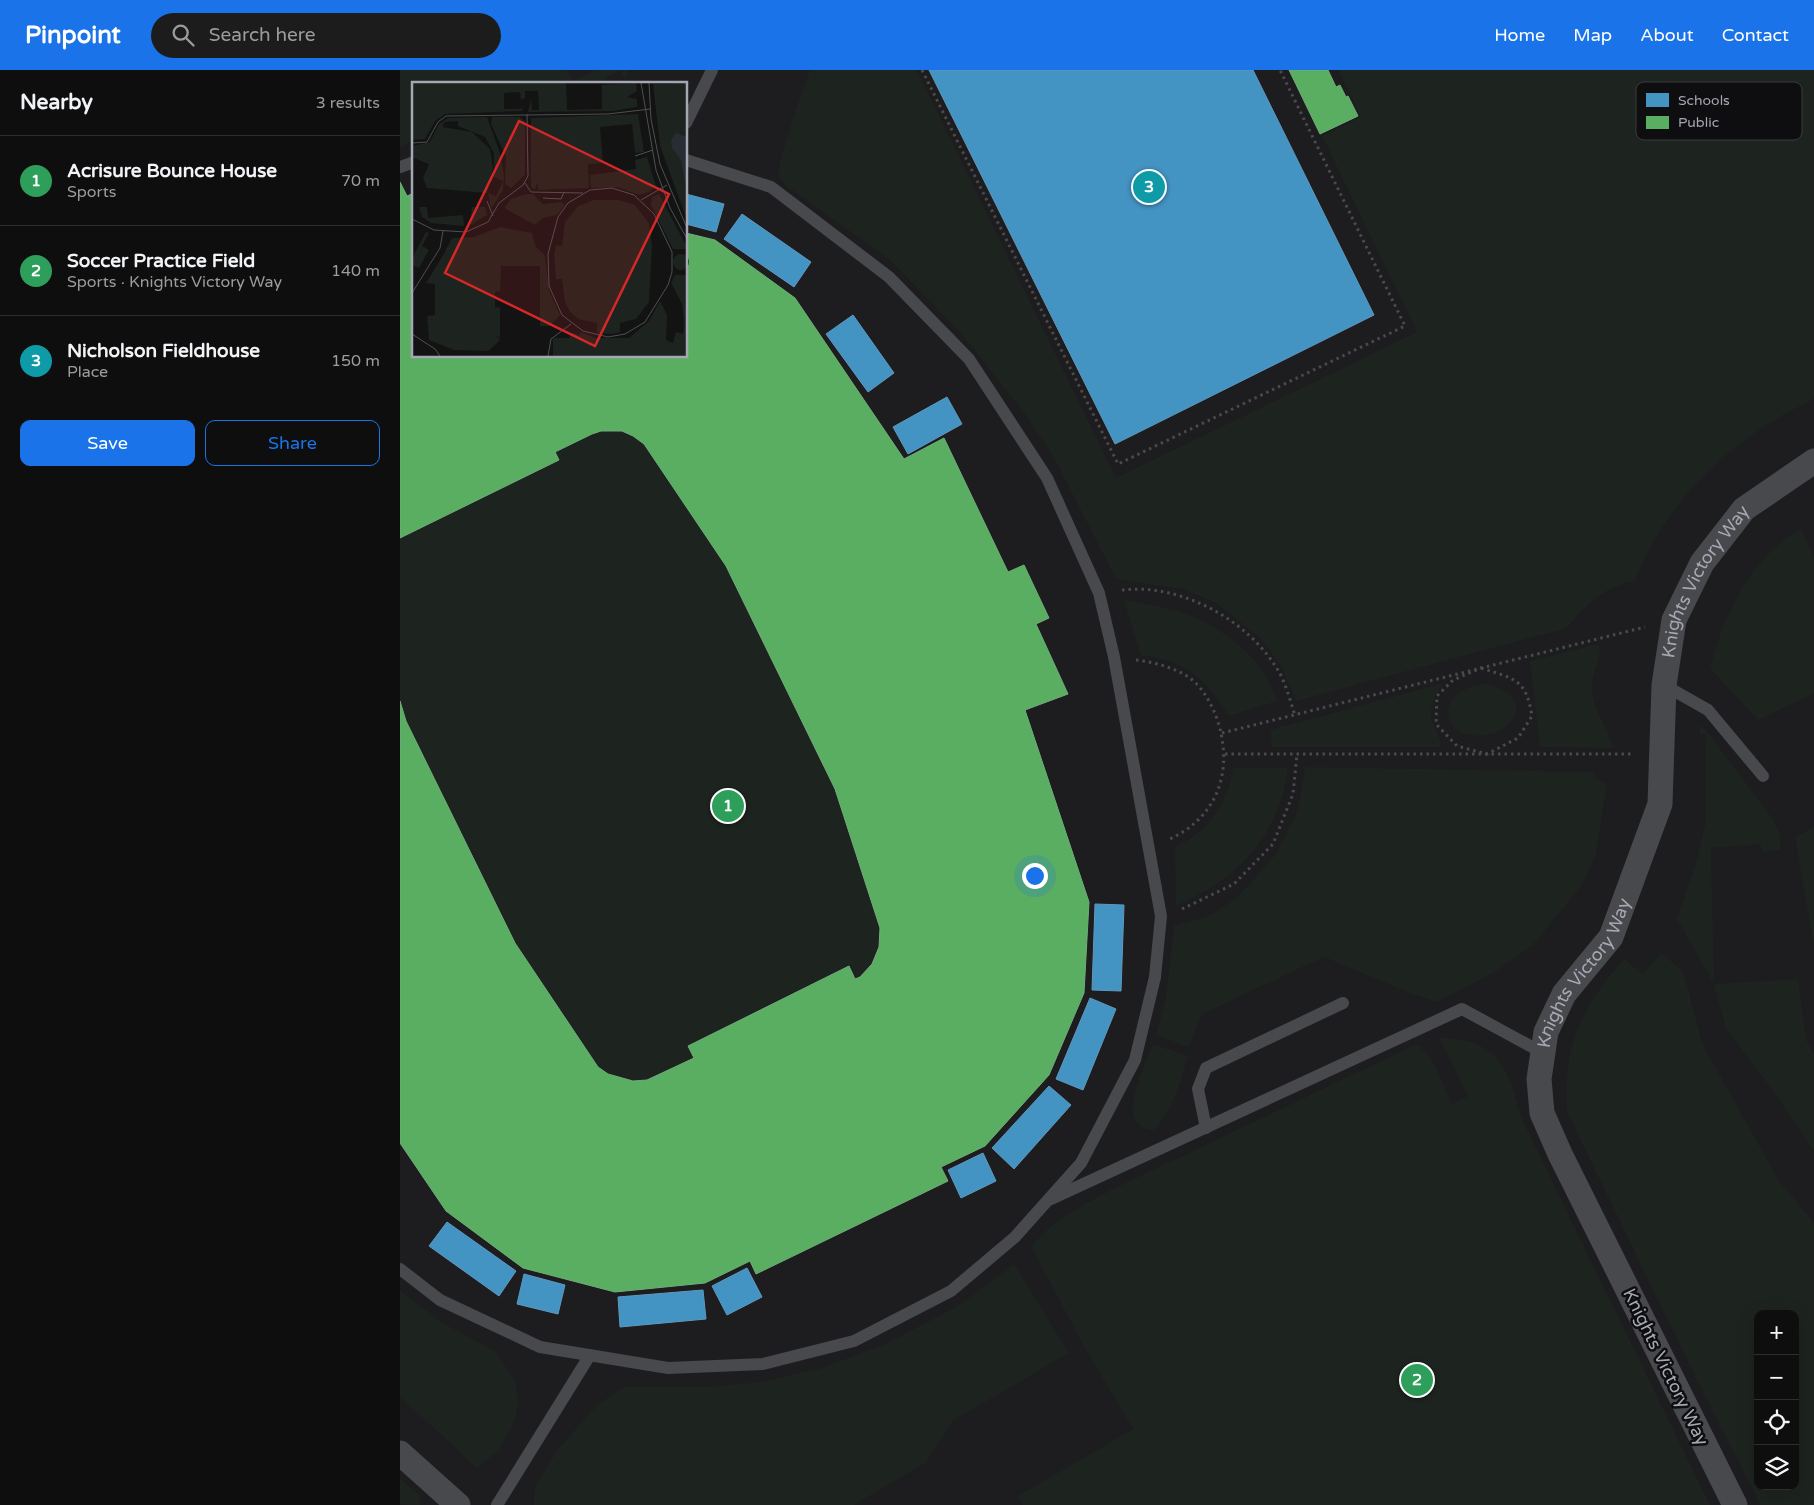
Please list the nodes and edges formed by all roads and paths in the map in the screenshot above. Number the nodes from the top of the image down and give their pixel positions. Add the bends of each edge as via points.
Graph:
1 (712, 70) edge
2 (922, 70) edge
3 (1280, 70) edge
4 (688, 119) edge
5 (688, 161) edge
6 (412, 163) edge
7 (400, 167) edge
8 (1812, 467) edge
9 (1099, 593) junction
10 (1674, 620) junction
11 (1114, 657) junction
12 (1481, 668) junction
13 (1664, 685) junction
14 (1294, 715) junction
15 (1222, 733) junction
16 (1225, 754) junction
17 (1297, 754) junction
18 (1487, 754) junction
19 (1661, 754) junction
20 (1763, 776) dead end
21 (1147, 850) junction
22 (1161, 916) junction
23 (1343, 1003) dead end
24 (1543, 1053) junction
25 (1206, 1128) junction
26 (1047, 1202) junction
27 (400, 1270) edge
28 (590, 1355) junction
29 (400, 1453) edge
30 (458, 1505) edge
31 (497, 1505) edge
32 (1735, 1505) edge

1 - 4 lane
2 - 3 path via 1118,464 1405,326
5 - 9 lane via 770,187 889,277 969,359 1047,478
6 - 7 lane
8 - 10 street, Knights Victory Way via 1744,509 1702,563
9 - 11 lane
9 - 14 path via 1136,589 1182,596 1220,612 1256,644 1279,672
10 - 12 path
10 - 13 street, Knights Victory Way
11 - 15 path via 1155,663 1188,676 1210,700
11 - 21 lane
12 - 14 path
12 - 18 path via 1516,679 1529,697 1532,716 1518,738
12 - 18 path via 1453,680 1437,696 1436,724 1457,746
13 - 19 street, Knights Victory Way
13 - 20 lane via 1708,710
14 - 15 path
15 - 16 path
16 - 17 path
16 - 21 path via 1221,786 1203,816 1182,834
17 - 18 path
17 - 22 path via 1293,794 1273,844 1234,884 1181,910
18 - 19 path
19 - 24 street, Knights Victory Way via 1660,804 1611,936 1564,994 1546,1032
21 - 22 lane
22 - 26 lane via 1155,978 1135,1060 1081,1163
23 - 25 lane via 1206,1068 1198,1089
24 - 25 lane via 1462,1010
24 - 32 street, Knights Victory Way via 1539,1079 1542,1113
25 - 26 lane
26 - 28 lane via 1015,1237 951,1291 854,1341 763,1364 668,1368
27 - 28 lane via 440,1300 540,1347
28 - 31 lane
29 - 30 street

